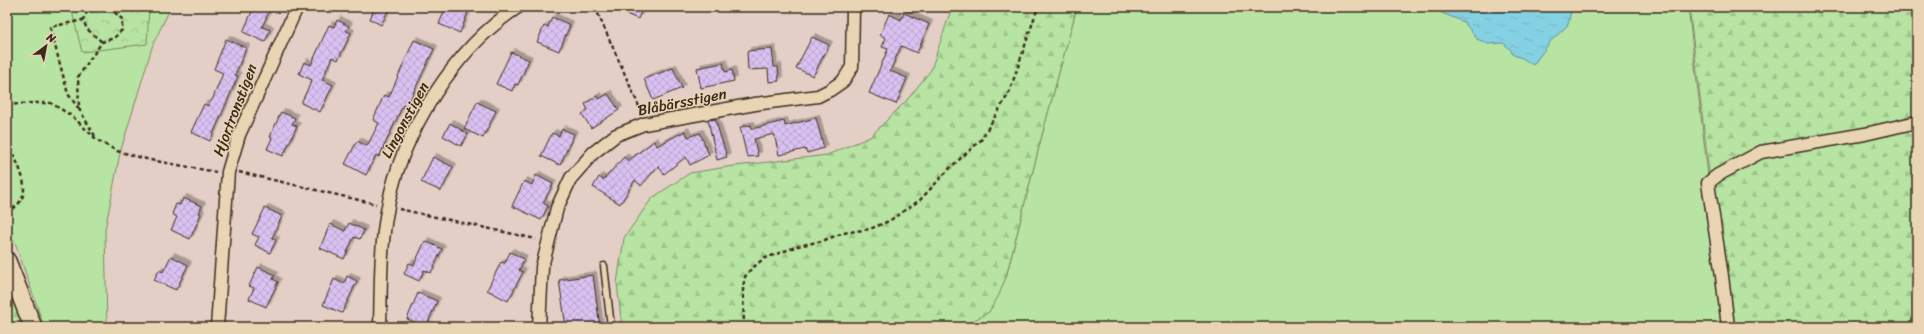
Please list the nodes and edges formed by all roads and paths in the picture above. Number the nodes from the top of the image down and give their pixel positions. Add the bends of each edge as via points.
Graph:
1 (93, 7) edge
2 (108, 7) edge
3 (297, 7) edge
4 (518, 7) edge
5 (595, 7) edge
6 (853, 7) edge
7 (1038, 7) edge
8 (503, 11) edge
9 (83, 20) junction
10 (102, 42) junction
11 (7, 105) edge
12 (79, 109) junction
13 (1917, 122) edge
14 (646, 123) junction
15 (97, 140) junction
16 (7, 142) edge
17 (228, 172) junction
18 (7, 212) edge
19 (7, 261) edge
20 (604, 266) dead end
21 (33, 327) edge
22 (217, 327) edge
23 (380, 327) edge
24 (539, 327) edge
25 (611, 327) edge
26 (744, 327) edge
27 (1728, 327) edge

1 - 9 path via 88,10
2 - 10 path via 122,19 122,30 114,38
3 - 17 street, Hjortronstigen via 239,135
4 - 8 street, Lingonstigen
5 - 14 path
6 - 14 street, Blåbärsstigen via 852,67 843,81 830,90 818,96
7 - 26 path via 1009,93 981,140 920,200 889,221 870,229 843,233 763,259 747,273 742,287
8 - 23 street, Lingonstigen via 449,73 425,110 395,174 384,239
9 - 10 path via 87,29
9 - 12 path via 50,27 68,94
10 - 12 path via 78,76
11 - 15 path via 51,103 72,116
12 - 15 path
13 - 27 street via 1761,152 1708,183
14 - 24 street, Blåbärsstigen via 616,134 593,153 571,178 557,208 542,267
15 - 17 path via 124,154
16 - 18 path via 22,175 24,192 24,197 16,208
17 - 22 street, Hjortronstigen
19 - 21 street
20 - 25 lane

